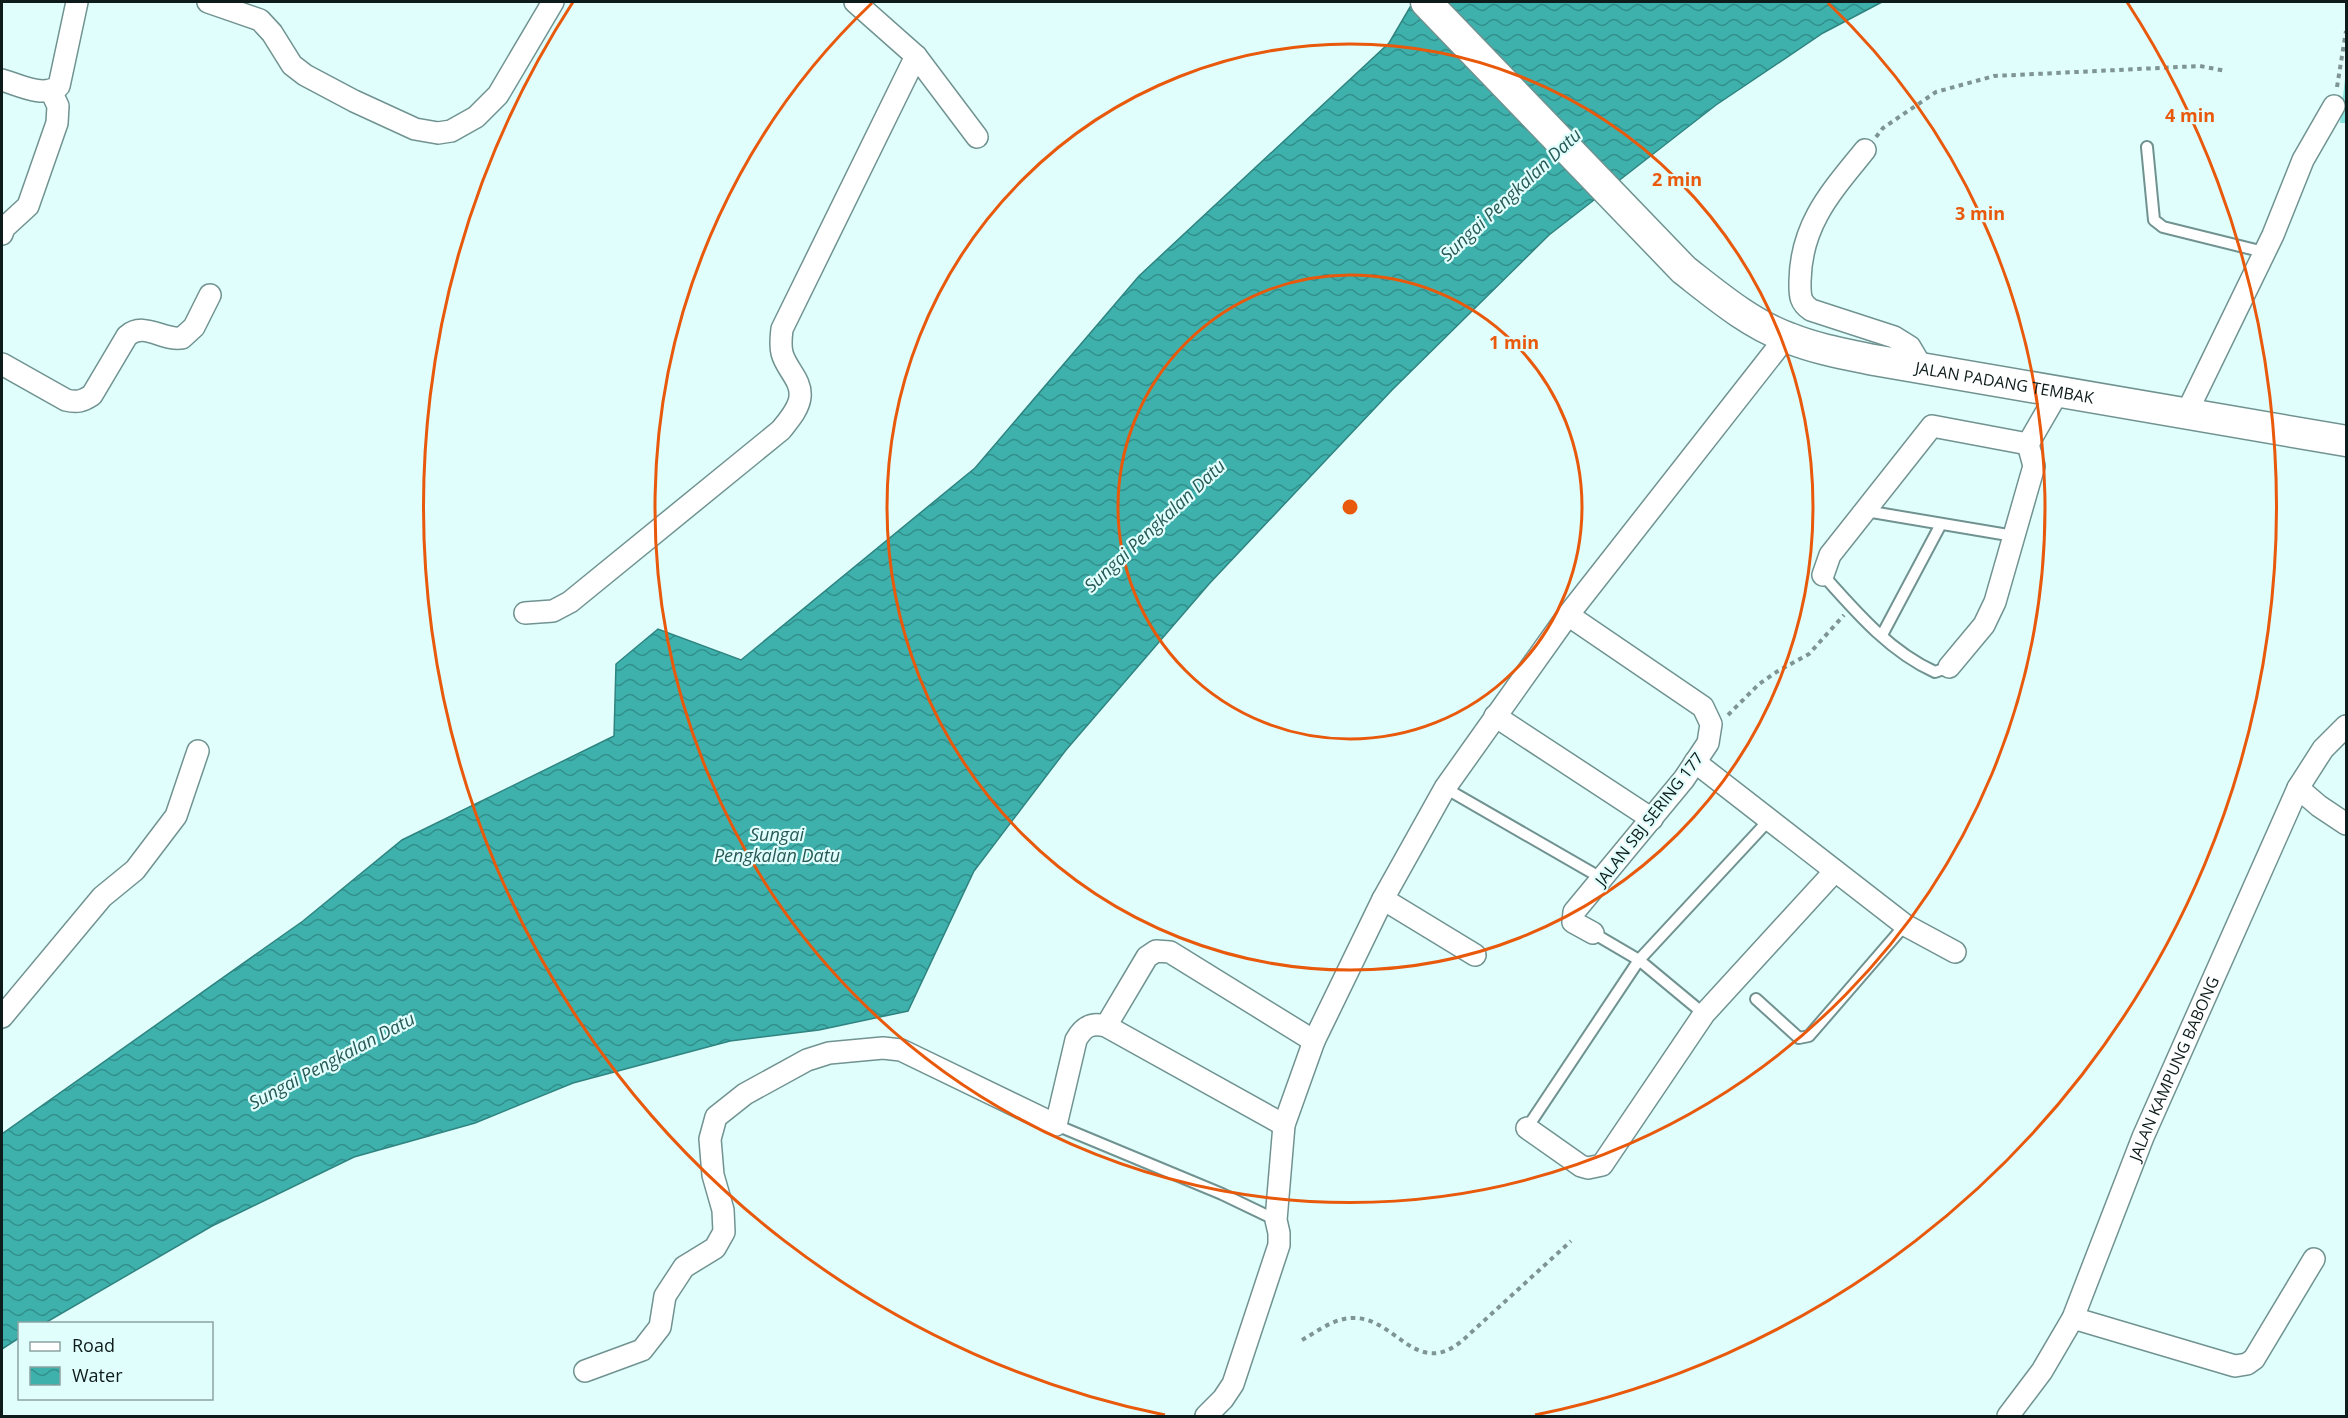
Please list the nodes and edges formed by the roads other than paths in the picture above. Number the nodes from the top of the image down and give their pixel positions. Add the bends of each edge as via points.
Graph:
1 (77, 2) edge
2 (208, 2) edge
3 (553, 2) edge
4 (855, 2) edge
5 (1426, 2) edge
6 (916, 56) junction
7 (2, 80) edge
8 (51, 91) junction
9 (2334, 106) road end
10 (977, 137) dead end
11 (2147, 147) dead end
12 (1865, 150) road end
13 (2, 234) edge
14 (2264, 252) junction
15 (210, 295) dead end
16 (1786, 338) junction
17 (2, 364) edge
18 (1923, 369) junction
19 (2058, 392) junction
20 (2186, 414) junction
21 (2345, 443) edge
22 (2028, 444) junction
23 (1866, 511) junction
24 (1941, 524) junction
25 (2014, 536) junction
26 (1822, 575) joint
27 (525, 613) dead end
28 (1568, 615) junction
29 (1882, 635) junction
30 (1949, 667) joint
31 (1495, 716) junction
32 (2346, 726) edge
33 (198, 751) dead end
34 (1695, 762) junction
35 (1445, 788) junction
36 (2298, 788) junction
37 (1652, 819) junction
38 (1769, 820) junction
39 (2346, 824) edge
40 (1835, 871) junction
41 (1603, 879) junction
42 (1383, 899) junction
43 (1905, 925) junction
44 (1593, 933) joint
45 (1955, 952) dead end
46 (1475, 955) dead end
47 (1639, 960) junction
48 (1756, 999) dead end
49 (1704, 1014) junction
50 (2, 1017) edge
51 (1106, 1026) junction
52 (1314, 1041) junction
53 (1056, 1125) junction
54 (1284, 1125) junction
55 (1527, 1128) joint
56 (1276, 1220) junction
57 (2314, 1259) dead end
58 (2073, 1318) junction
59 (585, 1371) dead end
60 (1206, 1416) edge
61 (2008, 1416) edge

1 - 8 street via 61,81
2 - 3 street via 260,20 292,65 305,75 415,129 438,133 451,131 476,117 498,95
4 - 6 street
5 - 16 main road, JALAN PADANG TEMBAK via 1684,270 1728,304
6 - 10 street
6 - 27 street via 782,329 782,355 798,383 800,398 792,415 781,430 570,602 554,611
7 - 8 street
8 - 13 street via 58,106 57,123 28,206
9 - 14 street via 2303,160
11 - 14 lane via 2154,220 2163,227
12 - 18 street via 1824,201 1808,233 1800,259 1800,298 1811,310 1910,347
14 - 20 street
15 - 17 street via 194,327 182,338 143,329 127,336 92,395 84,400 66,400
16 - 18 main road, JALAN PADANG TEMBAK
16 - 28 street
18 - 19 main road, JALAN PADANG TEMBAK
19 - 20 main road, JALAN PADANG TEMBAK
19 - 22 street
20 - 21 main road, JALAN PADANG TEMBAK
22 - 23 street via 1932,426
22 - 25 street via 2034,466
23 - 24 lane
23 - 26 street via 1830,555
24 - 25 lane
24 - 29 lane
25 - 30 street via 1995,602 1984,625
26 - 29 lane
28 - 31 street
28 - 34 street, JALAN SBJ SERING 177 via 1703,707 1711,733
29 - 30 lane via 1918,664 1935,672
31 - 35 street
31 - 37 street
32 - 36 street, JALAN KAMPUNG BABONG via 2323,749
33 - 50 street via 176,816 135,870 102,897
34 - 37 street, JALAN SBJ SERING 177
34 - 38 street
35 - 41 lane
35 - 42 street
36 - 39 street
36 - 58 street, JALAN KAMPUNG BABONG via 2143,1137
37 - 41 street, JALAN SBJ SERING 177
38 - 40 street
38 - 47 lane
40 - 43 street
40 - 49 street
41 - 44 street, JALAN SBJ SERING 177 via 1572,917 1573,922
42 - 46 street
42 - 52 street
43 - 45 street
43 - 48 lane via 1809,1036 1799,1038
44 - 47 lane
47 - 49 lane
47 - 55 lane
49 - 55 street via 1602,1165 1581,1166
51 - 52 street via 1147,957 1156,951 1170,952
51 - 53 street via 1097,1024 1080,1031
51 - 54 street
52 - 54 street
53 - 56 lane
53 - 59 street via 901,1050 829,1053 807,1060 745,1094 716,1118 710,1139 712,1175 723,1210 724,1232 715,1248 684,1267 665,1296 660,1327 642,1350
54 - 56 street
56 - 60 street via 1279,1245 1233,1384
57 - 58 street via 2254,1359 2247,1364 2235,1366
58 - 61 street, JALAN KAMPUNG BABONG via 2042,1371

